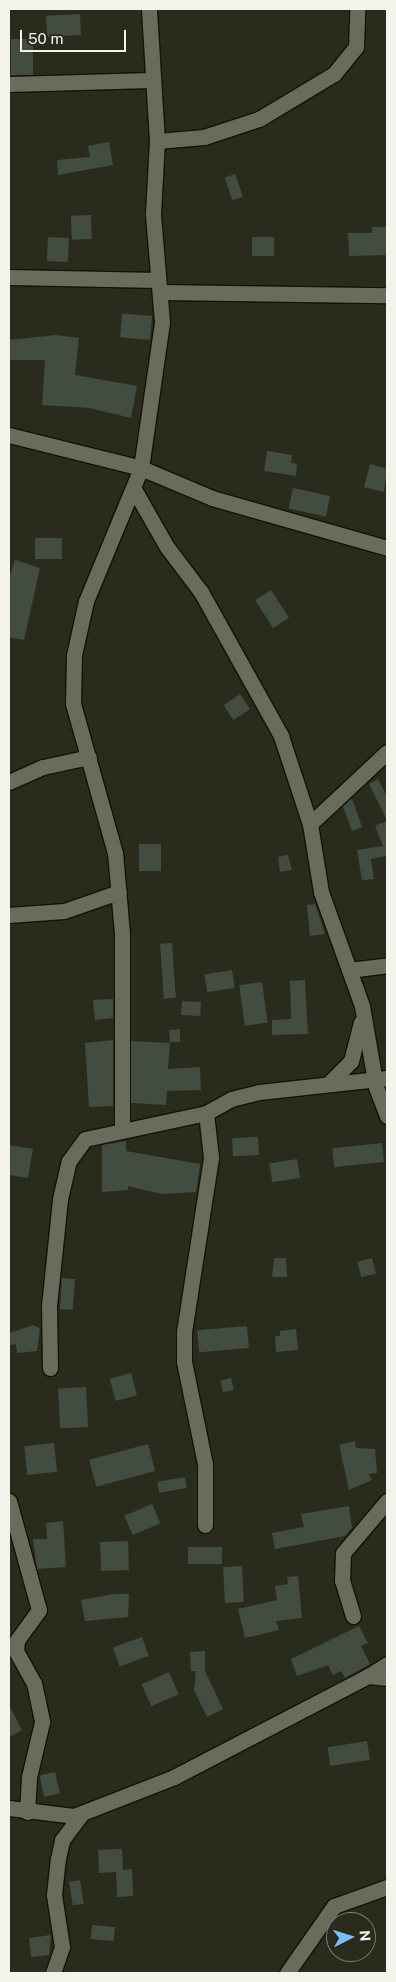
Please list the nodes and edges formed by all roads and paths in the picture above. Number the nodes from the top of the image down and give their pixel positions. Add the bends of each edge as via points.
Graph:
1 (149, 9) edge
2 (357, 9) edge
3 (152, 80) junction
4 (9, 84) edge
5 (157, 141) junction
6 (9, 278) edge
7 (160, 286) junction
8 (387, 295) edge
9 (9, 434) edge
10 (141, 468) junction
11 (135, 491) junction
12 (387, 548) edge
13 (387, 752) edge
14 (89, 757) junction
15 (9, 782) edge
16 (310, 824) junction
17 (119, 892) junction
18 (9, 915) edge
19 (387, 965) edge
20 (349, 970) junction
21 (362, 1006) junction
22 (381, 1080) edge
23 (329, 1082) junction
24 (206, 1112) junction
25 (387, 1116) edge
26 (122, 1128) junction
27 (50, 1368) dead end
28 (9, 1501) edge
29 (387, 1501) edge
30 (205, 1525) dead end
31 (353, 1616) dead end
32 (387, 1664) edge
33 (368, 1676) junction
34 (387, 1678) edge
35 (9, 1808) edge
36 (27, 1812) junction
37 (82, 1813) junction
38 (387, 1887) edge
39 (54, 1973) edge
40 (287, 1973) edge

1 - 3 street
2 - 5 street via 356,46 334,74 258,120 204,137
3 - 4 street
3 - 5 street
5 - 7 street via 153,214
6 - 7 street
7 - 8 street
7 - 10 street via 162,322
9 - 10 street
10 - 11 street
10 - 12 street via 212,498
11 - 14 street via 86,601 74,655 73,704
11 - 16 street via 167,547 201,592 281,736
13 - 16 street
14 - 15 street via 43,767
14 - 17 street via 110,822
16 - 20 street via 321,892
17 - 18 street via 64,911
17 - 26 street
19 - 20 street
20 - 21 street
21 - 22 street
21 - 23 street via 354,1055 345,1071
22 - 23 street
22 - 25 street
23 - 24 street via 230,1099
24 - 26 street
24 - 30 street via 211,1157 184,1332 184,1362 205,1464
26 - 27 street via 84,1139 69,1160 53,1250
28 - 36 street via 38,1610 17,1640 16,1651 34,1683 42,1722 29,1777
29 - 31 street via 343,1553 342,1581
32 - 33 street
33 - 34 street
33 - 37 street via 174,1777
35 - 36 street
36 - 37 street via 52,1816
37 - 39 street via 62,1840 58,1859 54,1895 62,1947
38 - 40 street via 334,1906

